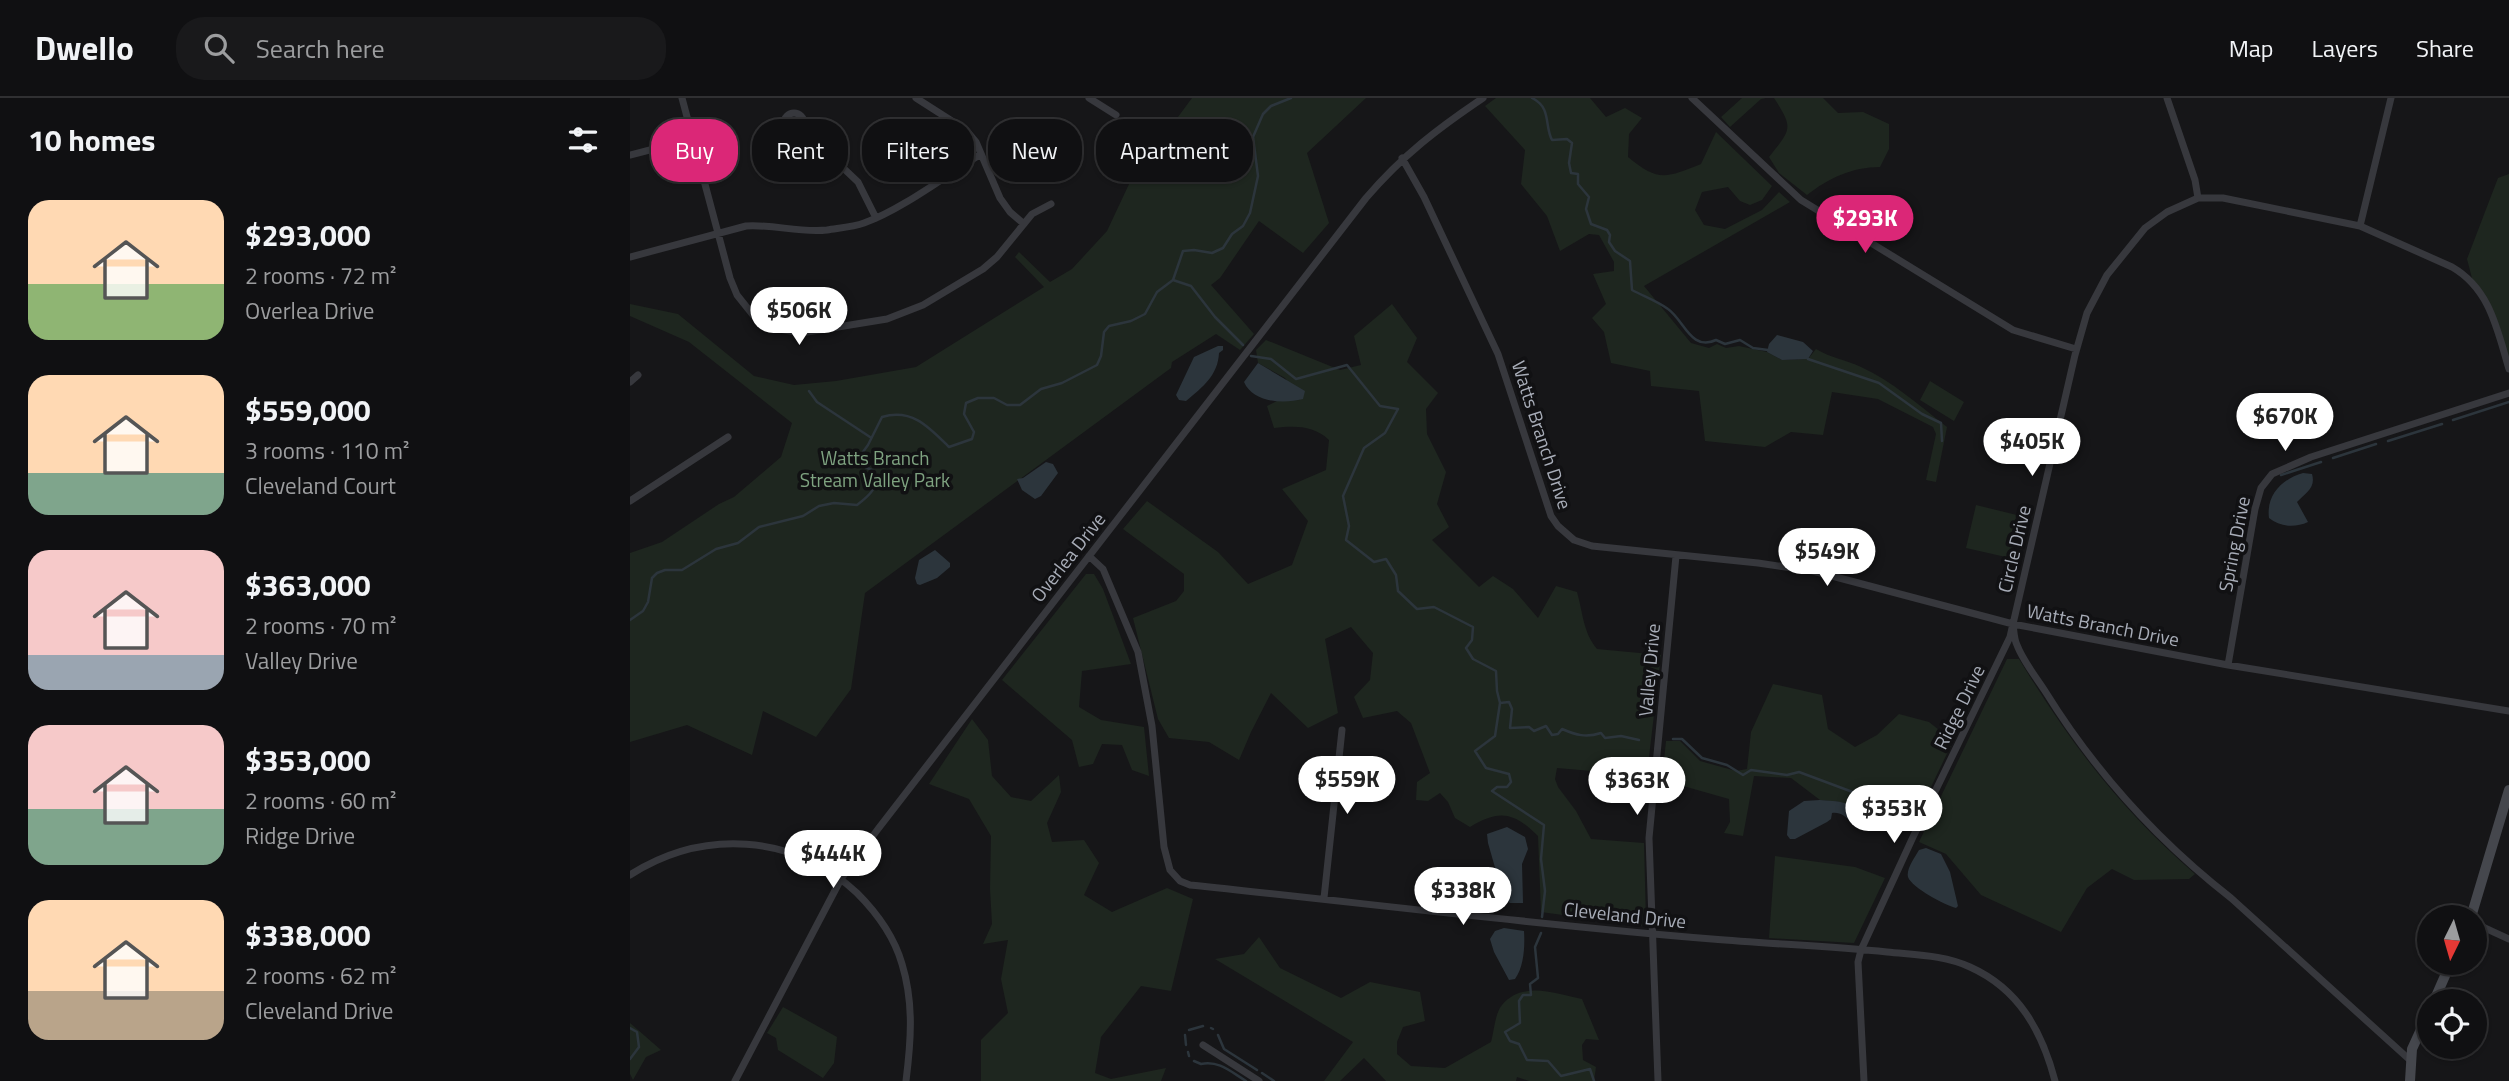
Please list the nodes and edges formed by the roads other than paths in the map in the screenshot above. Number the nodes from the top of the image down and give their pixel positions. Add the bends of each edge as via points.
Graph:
1 (682, 98) edge
2 (916, 98) edge
3 (1089, 98) edge
4 (1483, 98) edge
5 (1692, 98) edge
6 (2167, 98) edge
7 (2391, 98) edge
8 (1116, 115) dead end
9 (687, 119) edge
10 (651, 150) edge
11 (981, 154) junction
12 (630, 155) edge
13 (1402, 158) junction
14 (848, 173) edge
15 (704, 182) edge
16 (2198, 198) junction
17 (1051, 204) dead end
18 (876, 218) junction
19 (1024, 224) junction
20 (2360, 226) junction
21 (718, 233) junction
22 (630, 257) edge
23 (2076, 349) junction
24 (2509, 369) edge
25 (638, 375) dead end
26 (630, 382) edge
27 (2509, 393) edge
28 (728, 437) dead end
29 (630, 501) edge
30 (1676, 555) junction
31 (1089, 556) junction
32 (2013, 624) junction
33 (2228, 665) junction
34 (2509, 711) edge
35 (1342, 730) dead end
36 (2509, 790) edge
37 (630, 875) edge
38 (841, 878) junction
39 (1324, 898) junction
40 (2475, 905) edge
41 (2487, 929) edge
42 (1653, 934) junction
43 (2509, 939) edge
44 (1861, 950) junction
45 (2417, 1038) edge
46 (1203, 1045) dead end
47 (2411, 1061) junction
48 (735, 1081) edge
49 (906, 1081) edge
50 (1259, 1081) edge
51 (1658, 1081) edge
52 (1864, 1081) edge
53 (2055, 1081) edge
54 (2410, 1081) edge

1 - 9 street
2 - 11 street via 966,130
3 - 8 street
4 - 13 street, Overlea Drive
5 - 23 street via 1801,200 2013,330
6 - 16 street
7 - 20 street
10 - 12 street
11 - 18 street
11 - 19 street via 1000,198
13 - 30 street, Watts Branch Drive via 1499,354 1550,516 1564,533 1584,544
13 - 31 street, Overlea Drive via 1366,198
14 - 18 street via 858,182
15 - 21 street
16 - 20 street, Circle Drive via 2223,198
16 - 23 street, Circle Drive via 2146,228 2114,266 2091,302
17 - 19 street
18 - 21 street via 825,230 760,225
19 - 21 street via 998,257 923,305 887,319 801,333 774,328 752,315 737,295
20 - 24 street, Circle Drive via 2452,267 2473,282 2491,311
21 - 22 street
23 - 32 street, Circle Drive
25 - 26 street
27 - 33 street, Spring Drive via 2272,474 2261,488 2255,509
28 - 29 street
30 - 32 street, Watts Branch Drive via 1812,571
30 - 42 street, Valley Drive via 1650,838
31 - 38 street, Overlea Drive
31 - 39 street, Cleveland Drive via 1103,569 1138,652 1170,870 1190,885
32 - 33 street, Watts Branch Drive
32 - 44 street, Ridge Drive
32 - 47 street via 2017,645 2049,697 2122,795 2204,877
33 - 34 street, Watts Branch Drive
35 - 39 street
36 - 40 main road
37 - 38 street via 679,851 741,843 794,853
38 - 48 street, Overlea Drive
38 - 49 street via 872,907 902,963 911,1017
39 - 42 street, Cleveland Drive
41 - 43 street
42 - 44 street, Cleveland Drive
42 - 51 street, Valley Drive
44 - 52 street, Ridge Drive
44 - 53 street, Cleveland Drive via 1954,960 1983,973 2032,1020
45 - 47 main road
46 - 50 street
47 - 54 main road

